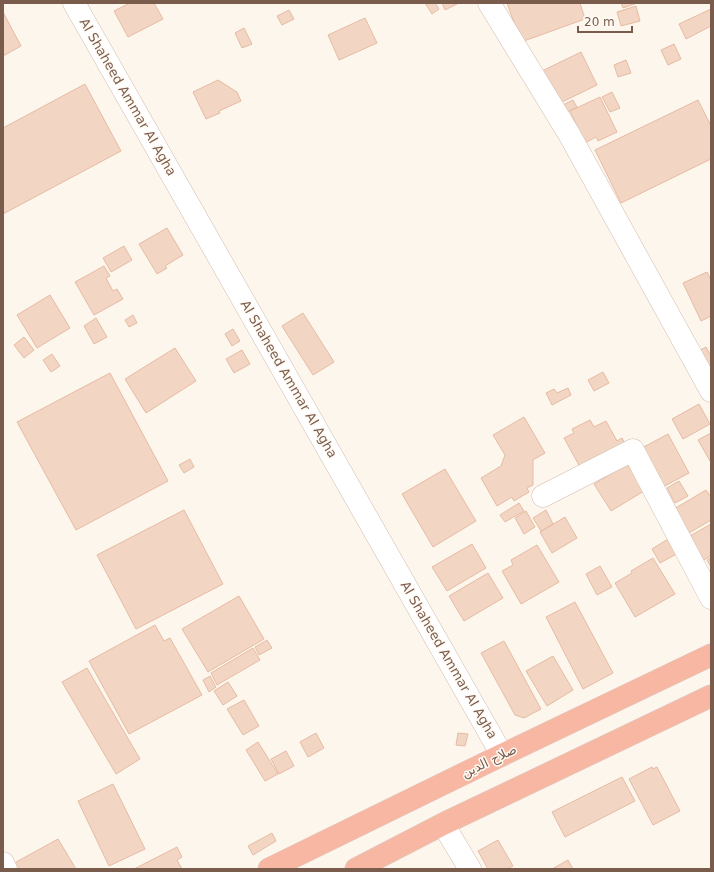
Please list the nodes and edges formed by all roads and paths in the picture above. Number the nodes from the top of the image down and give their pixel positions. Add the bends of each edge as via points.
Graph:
1 (74, 3) edge
2 (489, 3) edge
3 (711, 391) edge
4 (543, 496) dead end
5 (711, 598) edge
6 (711, 655) edge
7 (711, 696) edge
8 (502, 755) junction
9 (443, 824) junction
10 (3, 863) edge
11 (6, 869) edge
12 (268, 869) edge
13 (356, 869) edge
14 (470, 869) edge

1 - 8 lane, Al Shaheed Ammar Al Agha
2 - 3 lane via 569,134
4 - 5 lane via 633,450
6 - 8 highway, صلاح الدين
7 - 9 highway
8 - 12 highway, صلاح الدين
9 - 13 highway
9 - 14 lane
10 - 11 lane

